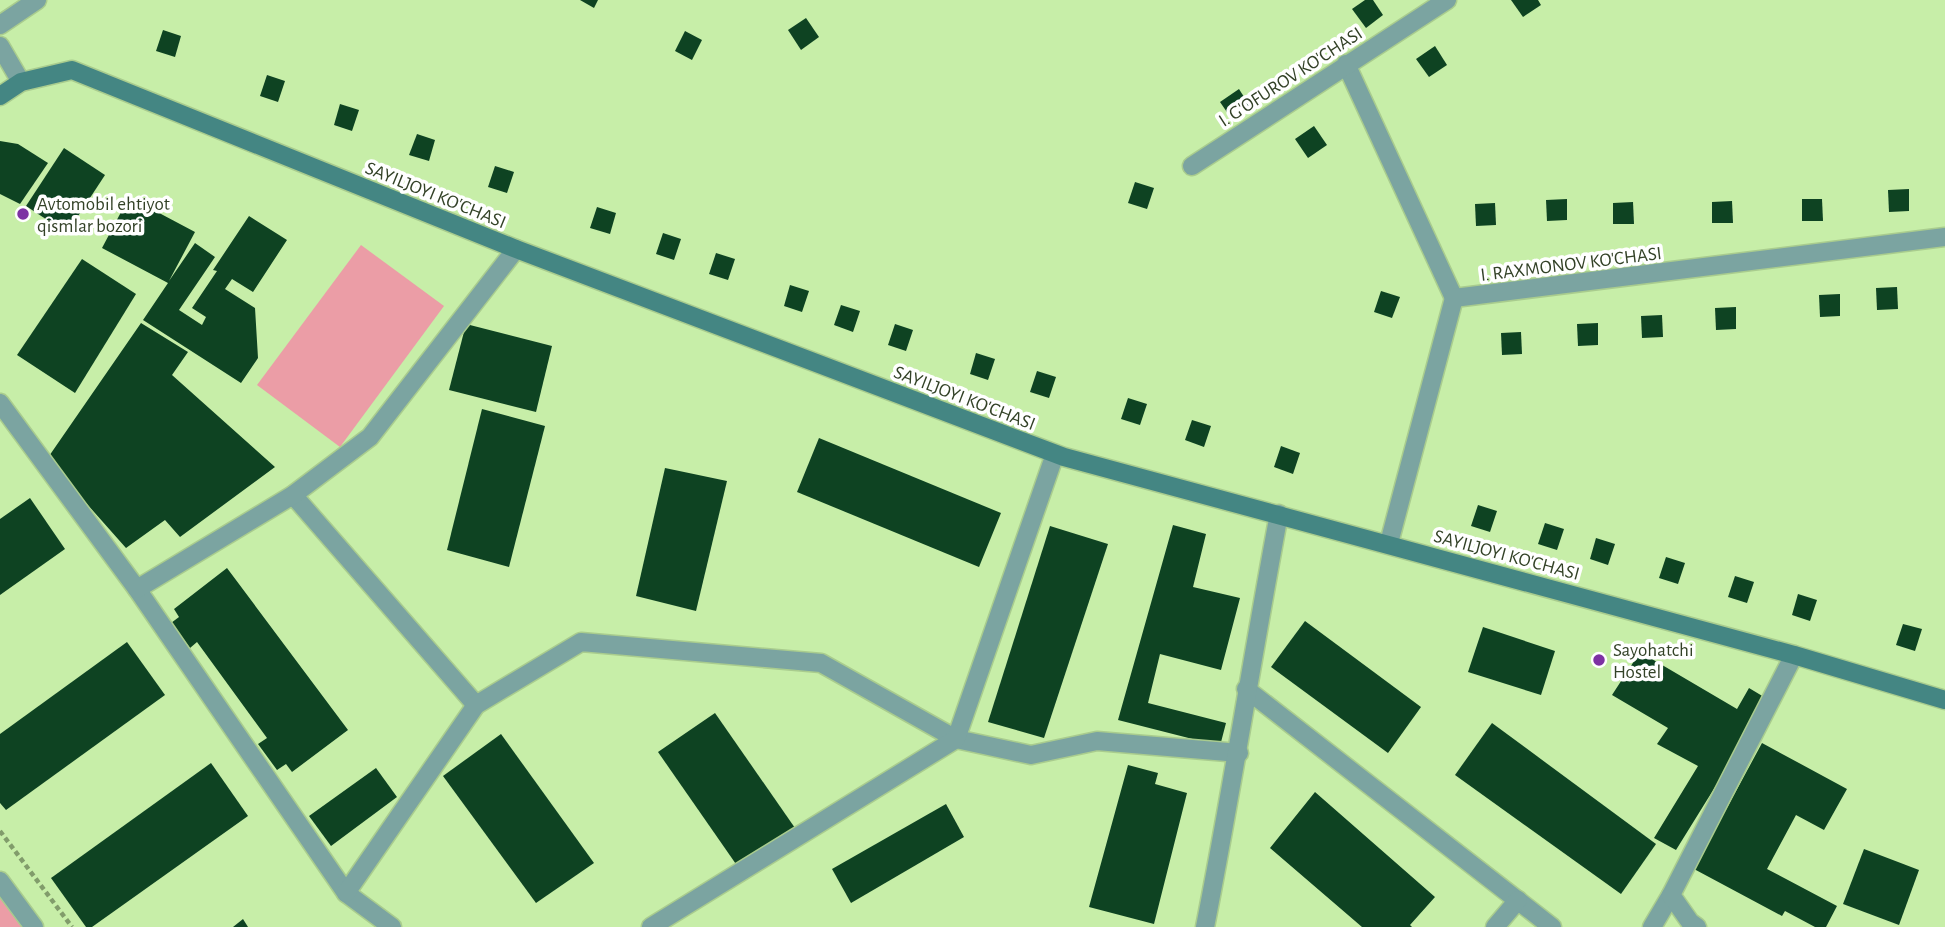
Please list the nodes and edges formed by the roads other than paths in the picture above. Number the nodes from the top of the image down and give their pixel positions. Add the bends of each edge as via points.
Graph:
1 (37, 0) edge
2 (1447, 0) edge
3 (0, 25) edge
4 (0, 46) edge
5 (1346, 64) junction
6 (21, 82) junction
7 (0, 96) edge
8 (1192, 166) dead end
9 (1945, 237) edge
10 (516, 249) junction
11 (1454, 298) junction
12 (0, 402) edge
13 (1055, 454) junction
14 (293, 495) junction
15 (1279, 514) junction
16 (1389, 543) junction
17 (137, 589) junction
18 (1794, 655) junction
19 (1246, 689) junction
20 (1945, 700) edge
21 (476, 705) junction
22 (956, 739) junction
23 (1239, 753) junction
24 (0, 881) edge
25 (346, 893) junction
26 (1671, 895) junction
27 (1518, 900) junction
28 (34, 927) edge
29 (391, 927) edge
30 (651, 927) edge
31 (1205, 927) edge
32 (1495, 927) edge
33 (1552, 927) edge
34 (1652, 927) edge
35 (1698, 927) edge

1 - 3 street
2 - 5 street, I. G'OFUROV KO'CHASI
4 - 6 street
5 - 8 street, I. G'OFUROV KO'CHASI
5 - 11 street
6 - 7 main road, SAYILJOYI KO'CHASI
6 - 10 main road, SAYILJOYI KO'CHASI via 72,70
9 - 11 street, I. RAXMONOV KO'CHASI
10 - 13 main road, SAYILJOYI KO'CHASI
10 - 14 street via 370,437
11 - 16 street
12 - 17 street
13 - 15 main road, SAYILJOYI KO'CHASI
13 - 22 street
14 - 17 street
14 - 21 street
15 - 16 main road, SAYILJOYI KO'CHASI
15 - 19 street
16 - 18 main road, SAYILJOYI KO'CHASI
17 - 25 street
18 - 20 main road, SAYILJOYI KO'CHASI
18 - 26 street
19 - 23 street
19 - 27 street
21 - 22 street via 581,642 821,663
21 - 25 street
22 - 23 street via 1031,755 1097,741
22 - 30 street
23 - 31 street
24 - 28 street
25 - 29 street
26 - 34 street
26 - 35 street
27 - 32 street
27 - 33 street

